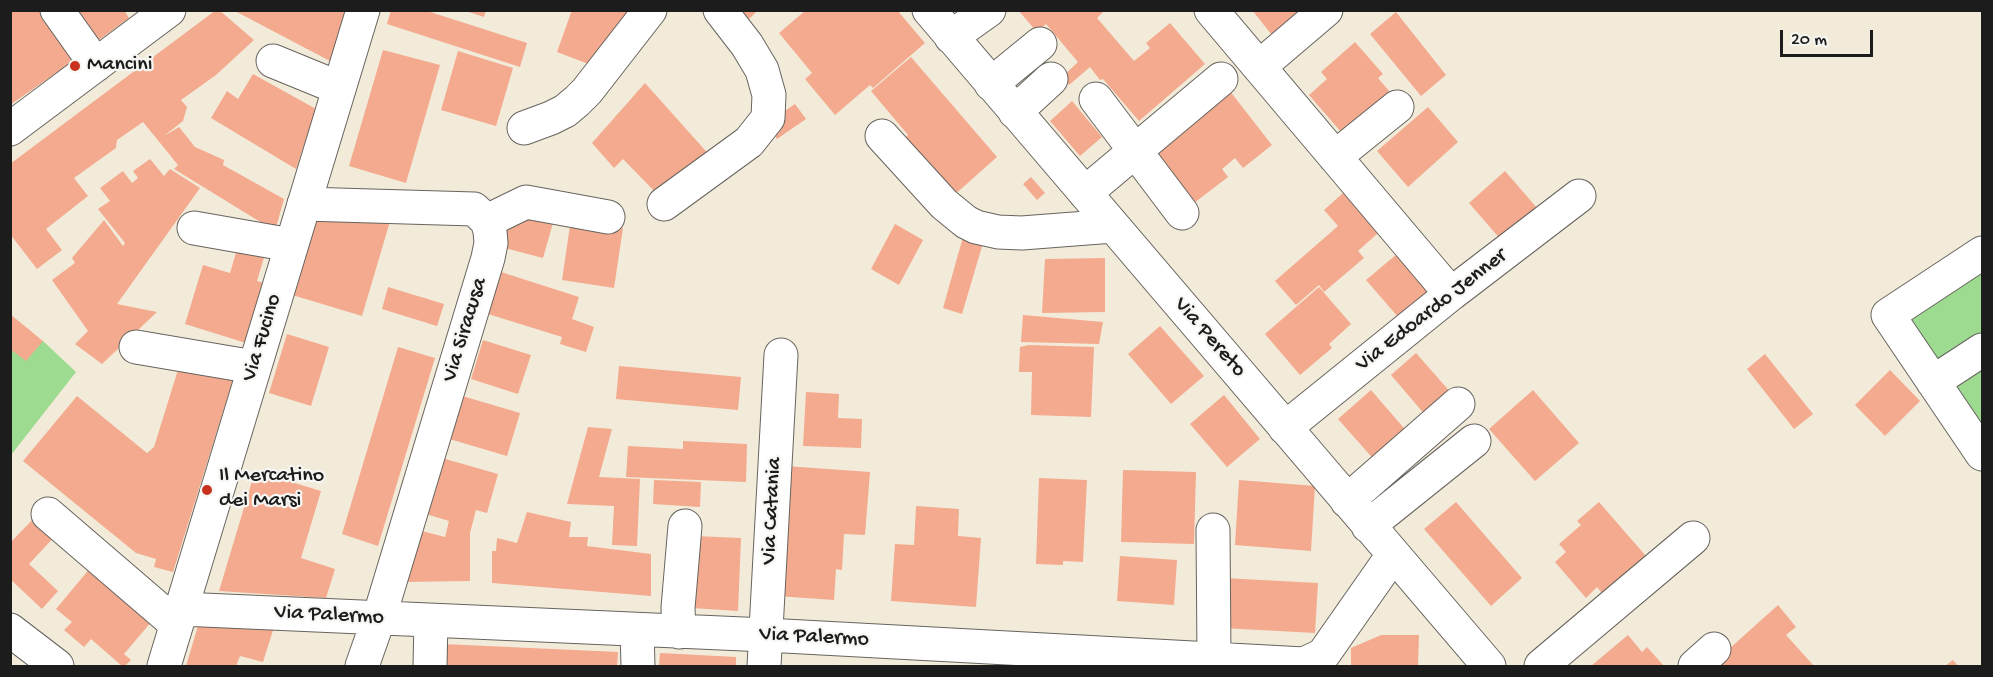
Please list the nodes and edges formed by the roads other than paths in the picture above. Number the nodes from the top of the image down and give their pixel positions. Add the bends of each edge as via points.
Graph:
1 (57, 10) edge
2 (169, 10) edge
3 (363, 10) edge
4 (650, 10) edge
5 (720, 10) edge
6 (928, 10) edge
7 (989, 10) edge
8 (1211, 10) edge
9 (1326, 10) edge
10 (951, 37) junction
11 (1040, 44) dead end
12 (273, 61) dead end
13 (96, 65) junction
14 (1259, 67) junction
15 (1051, 79) dead end
16 (1221, 79) dead end
17 (991, 84) junction
18 (339, 88) junction
19 (1096, 99) dead end
20 (1015, 112) junction
21 (1400, 114) dead end
22 (524, 128) dead end
23 (10, 129) edge
24 (882, 136) dead end
25 (1135, 151) junction
26 (1341, 164) junction
27 (1085, 193) junction
28 (1579, 196) dead end
29 (304, 204) junction
30 (664, 204) dead end
31 (1182, 213) dead end
32 (608, 217) dead end
33 (487, 221) junction
34 (1113, 226) junction
35 (194, 228) dead end
36 (291, 245) junction
37 (1983, 253) edge
38 (1451, 294) junction
39 (136, 347) dead end
40 (1983, 350) edge
41 (781, 355) dead end
42 (254, 367) junction
43 (1933, 382) junction
44 (1458, 404) dead end
45 (1286, 428) junction
46 (1474, 441) dead end
47 (1981, 448) edge
48 (1347, 501) junction
49 (48, 514) dead end
50 (685, 526) dead end
51 (1368, 526) junction
52 (1213, 530) dead end
53 (1692, 538) dead end
54 (1393, 555) junction
55 (178, 617) junction
56 (379, 618) junction
57 (431, 621) junction
58 (10, 630) edge
59 (637, 630) junction
60 (679, 632) junction
61 (765, 651) edge
62 (1214, 658) junction
63 (57, 666) edge
64 (164, 666) edge
65 (362, 666) edge
66 (430, 666) edge
67 (638, 666) edge
68 (1490, 666) edge
69 (1540, 666) edge

1 - 13 street
2 - 13 street
3 - 18 street, Via Fucino
4 - 22 street via 577,101 565,111
5 - 30 street via 762,70 768,84 768,118 749,142
6 - 10 street, Via Pereto
7 - 10 street
8 - 14 street
9 - 14 street
10 - 17 street, Via Pereto
11 - 17 street
12 - 18 street
13 - 23 street
14 - 26 street
15 - 20 street
16 - 25 street
17 - 20 street, Via Pereto
18 - 29 street, Via Fucino
19 - 25 street
20 - 27 street, Via Pereto
21 - 26 street
24 - 34 street via 944,204 976,227 1022,233
25 - 27 street
25 - 31 street
26 - 38 street
27 - 34 street, Via Pereto
28 - 38 street, Via Edoardo Jenner
29 - 33 street via 474,209
29 - 36 street, Via Fucino
32 - 33 street via 526,202
33 - 56 street, Via Siracusa via 491,243 488,258
34 - 45 street, Via Pereto
35 - 36 street
36 - 42 street, Via Fucino
37 - 43 street via 1888,315
38 - 45 street, Via Edoardo Jenner
39 - 42 street
40 - 43 street
41 - 61 street, Via Catania
42 - 55 street, Via Fucino
43 - 47 street
44 - 48 street
45 - 48 street, Via Pereto
46 - 51 street
48 - 51 street, Via Pereto
49 - 55 street
50 - 60 street
51 - 54 street, Via Pereto
52 - 62 street
53 - 69 street
54 - 62 street, Via Palermo via 1323,655 1315,660 1304,664
54 - 68 street, Via Pereto
55 - 56 street, Via Palermo
55 - 64 street, Via Fucino
56 - 57 street, Via Palermo
56 - 65 street, Via Siracusa
57 - 59 street, Via Palermo
57 - 66 street
58 - 63 street
59 - 60 street, Via Palermo
59 - 67 street
60 - 61 street, Via Palermo
61 - 62 street, Via Palermo

